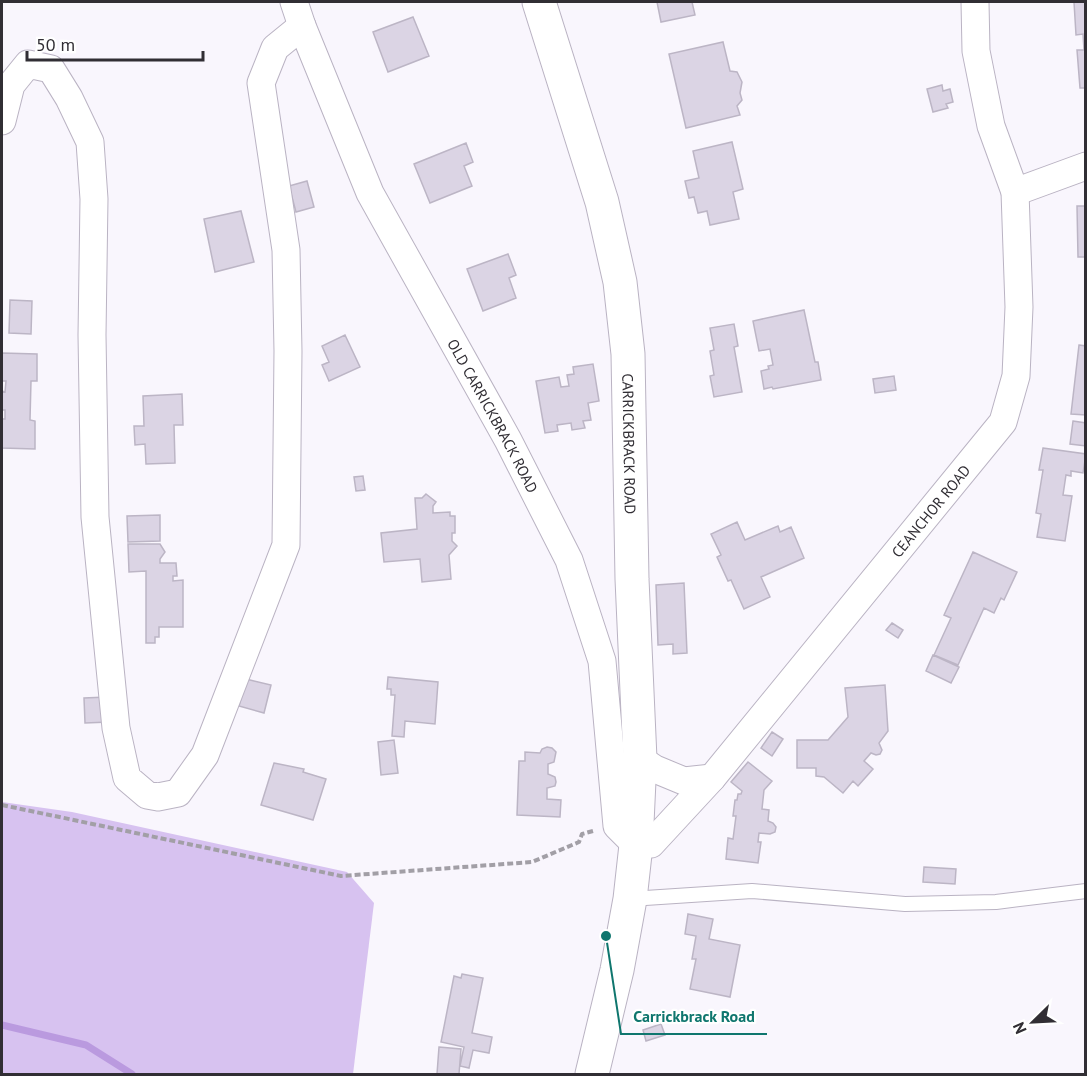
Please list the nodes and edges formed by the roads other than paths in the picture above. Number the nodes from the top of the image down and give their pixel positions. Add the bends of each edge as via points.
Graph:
1 (539, 2) edge
2 (975, 2) edge
3 (298, 14) edge
4 (2, 121) edge
5 (1086, 166) edge
6 (1016, 192) junction
7 (640, 759) junction
8 (712, 778) junction
9 (636, 845) junction
10 (1086, 891) edge
11 (630, 899) junction
12 (592, 1074) edge

1 - 7 main road, CARRICKBRACK ROAD via 602,202 620,282 628,354
2 - 6 street, CEANCHOR ROAD via 976,51 991,126
3 - 4 street via 275,48 261,83 286,250 286,545 205,755 178,793 147,795 127,778 116,728 95,517 94,200 90,142 51,69 39,66 28,64 12,85
3 - 9 street, OLD CARRICKBRACK ROAD via 370,193 508,440 569,560 602,661 617,826
5 - 6 street
6 - 8 street, CEANCHOR ROAD via 1016,376 1003,422
7 - 8 street via 684,781
7 - 9 main road, CARRICKBRACK ROAD
8 - 9 street, CEANCHOR ROAD via 651,844
9 - 11 main road, CARRICKBRACK ROAD
10 - 11 lane via 996,902 905,904 752,891
11 - 12 main road, CARRICKBRACK ROAD

